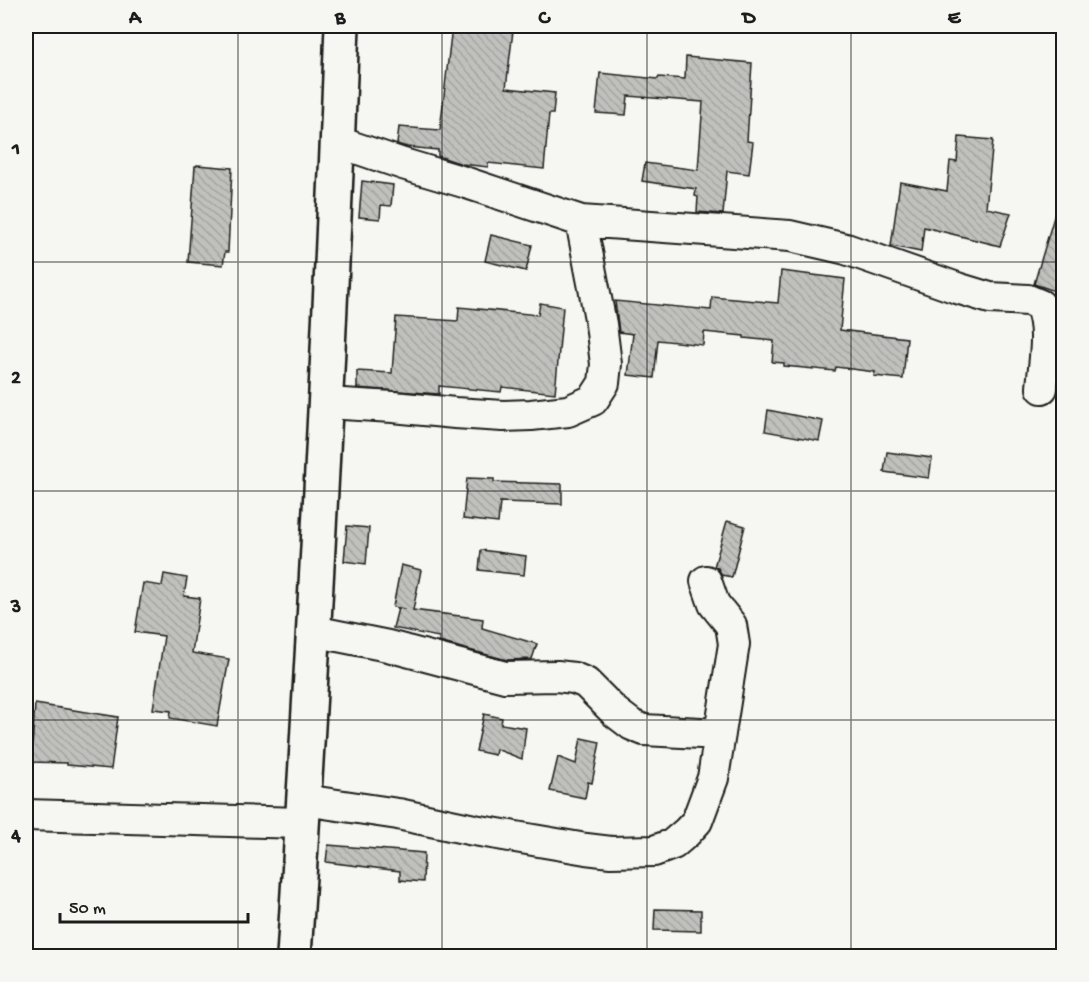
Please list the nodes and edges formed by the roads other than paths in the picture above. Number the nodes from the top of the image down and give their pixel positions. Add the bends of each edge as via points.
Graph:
1 (342, 26) edge
2 (338, 142) junction
3 (581, 221) junction
4 (1042, 388) dead end
5 (326, 403) junction
6 (706, 581) dead end
7 (313, 631) junction
8 (720, 734) junction
9 (303, 812) junction
10 (26, 815) edge
11 (294, 957) edge

1 - 2 street
2 - 3 street
2 - 5 street
3 - 4 street via 790,236 846,249 990,298 1028,300 1040,305 1044,314
3 - 5 street via 606,364 604,383 593,400 568,411 503,416
5 - 7 street
6 - 8 street via 714,604 731,625 734,644
7 - 8 street via 505,677 574,678 586,683 615,712 644,730
7 - 9 street
8 - 9 street via 713,778 697,821 673,844 654,851 611,852 576,847 398,814
9 - 10 street
9 - 11 street

